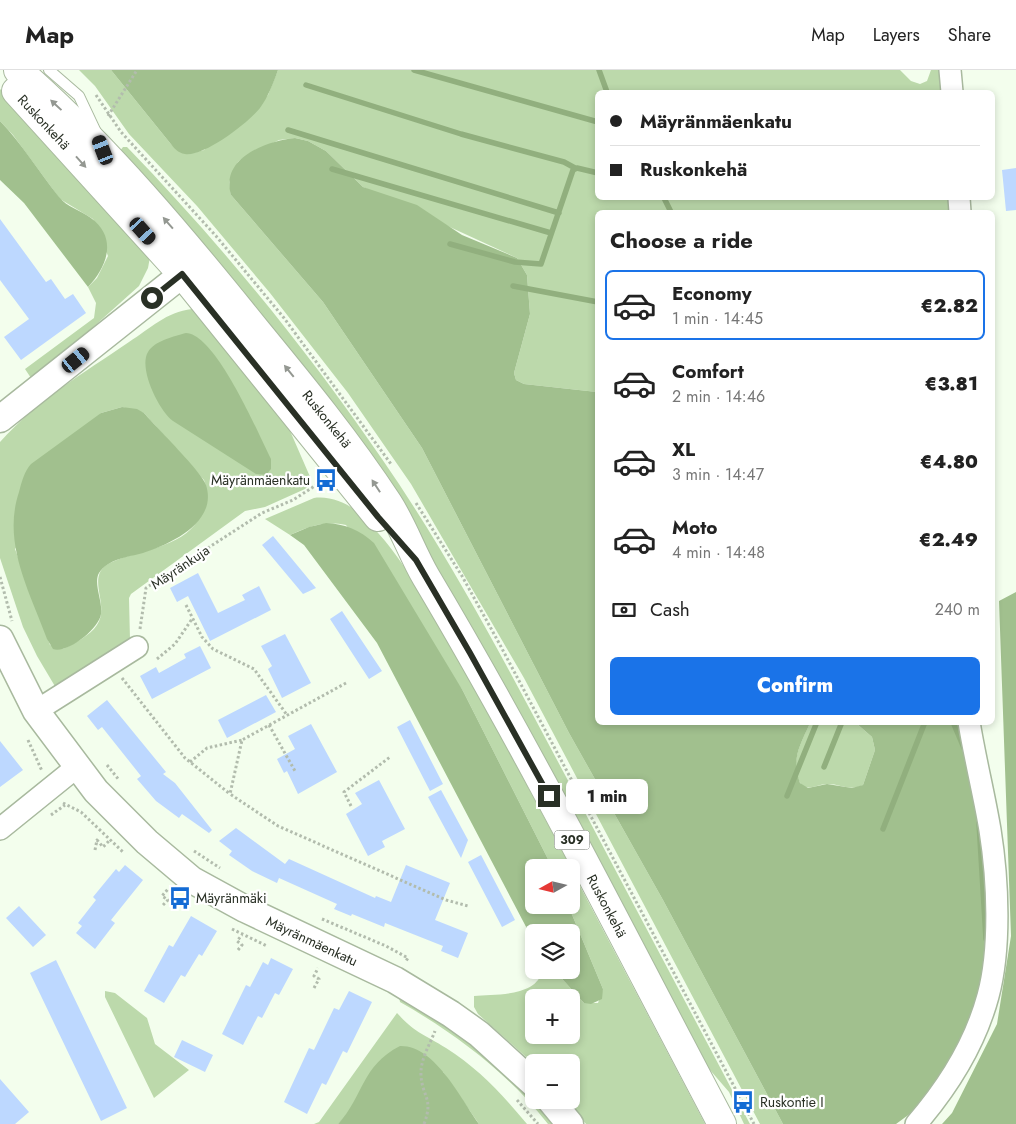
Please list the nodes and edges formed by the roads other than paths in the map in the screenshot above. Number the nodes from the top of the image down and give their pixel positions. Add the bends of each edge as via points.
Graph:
1 (18, 70) edge
2 (49, 70) edge
3 (950, 70) edge
4 (0, 75) edge
5 (952, 90) edge
6 (103, 150) junction
7 (191, 267) junction
8 (0, 419) edge
9 (416, 560) junction
10 (7, 631) edge
11 (137, 647) road end
12 (36, 711) junction
13 (970, 725) edge
14 (78, 766) junction
15 (0, 829) edge
16 (525, 1091) edge
17 (558, 1109) edge
18 (570, 1124) edge
19 (722, 1124) edge
20 (916, 1124) edge

6 -> 1 main road, Ruskonkehä / 309
2 - 6 lane via 83,102
3 - 5 street
4 -> 7 main road, Ruskonkehä / 309
7 -> 6 main road, Ruskonkehä / 309
7 - 8 street
7 - 9 main road, Ruskonkehä / 309 via 341,471
9 -> 7 main road, Ruskonkehä / 309 via 391,508 353,450
9 - 19 main road, Ruskonkehä / 309 via 513,729
10 - 12 street, Mäyränmäenkatu
11 - 12 street
12 - 14 street, Mäyränmäenkatu
13 - 20 street via 990,833 996,906 994,953 988,996 971,1041 949,1081
14 - 15 street
14 - 16 street, Mäyränmäenkatu via 106,803 192,880 395,980 451,1014 479,1034
17 - 18 street

